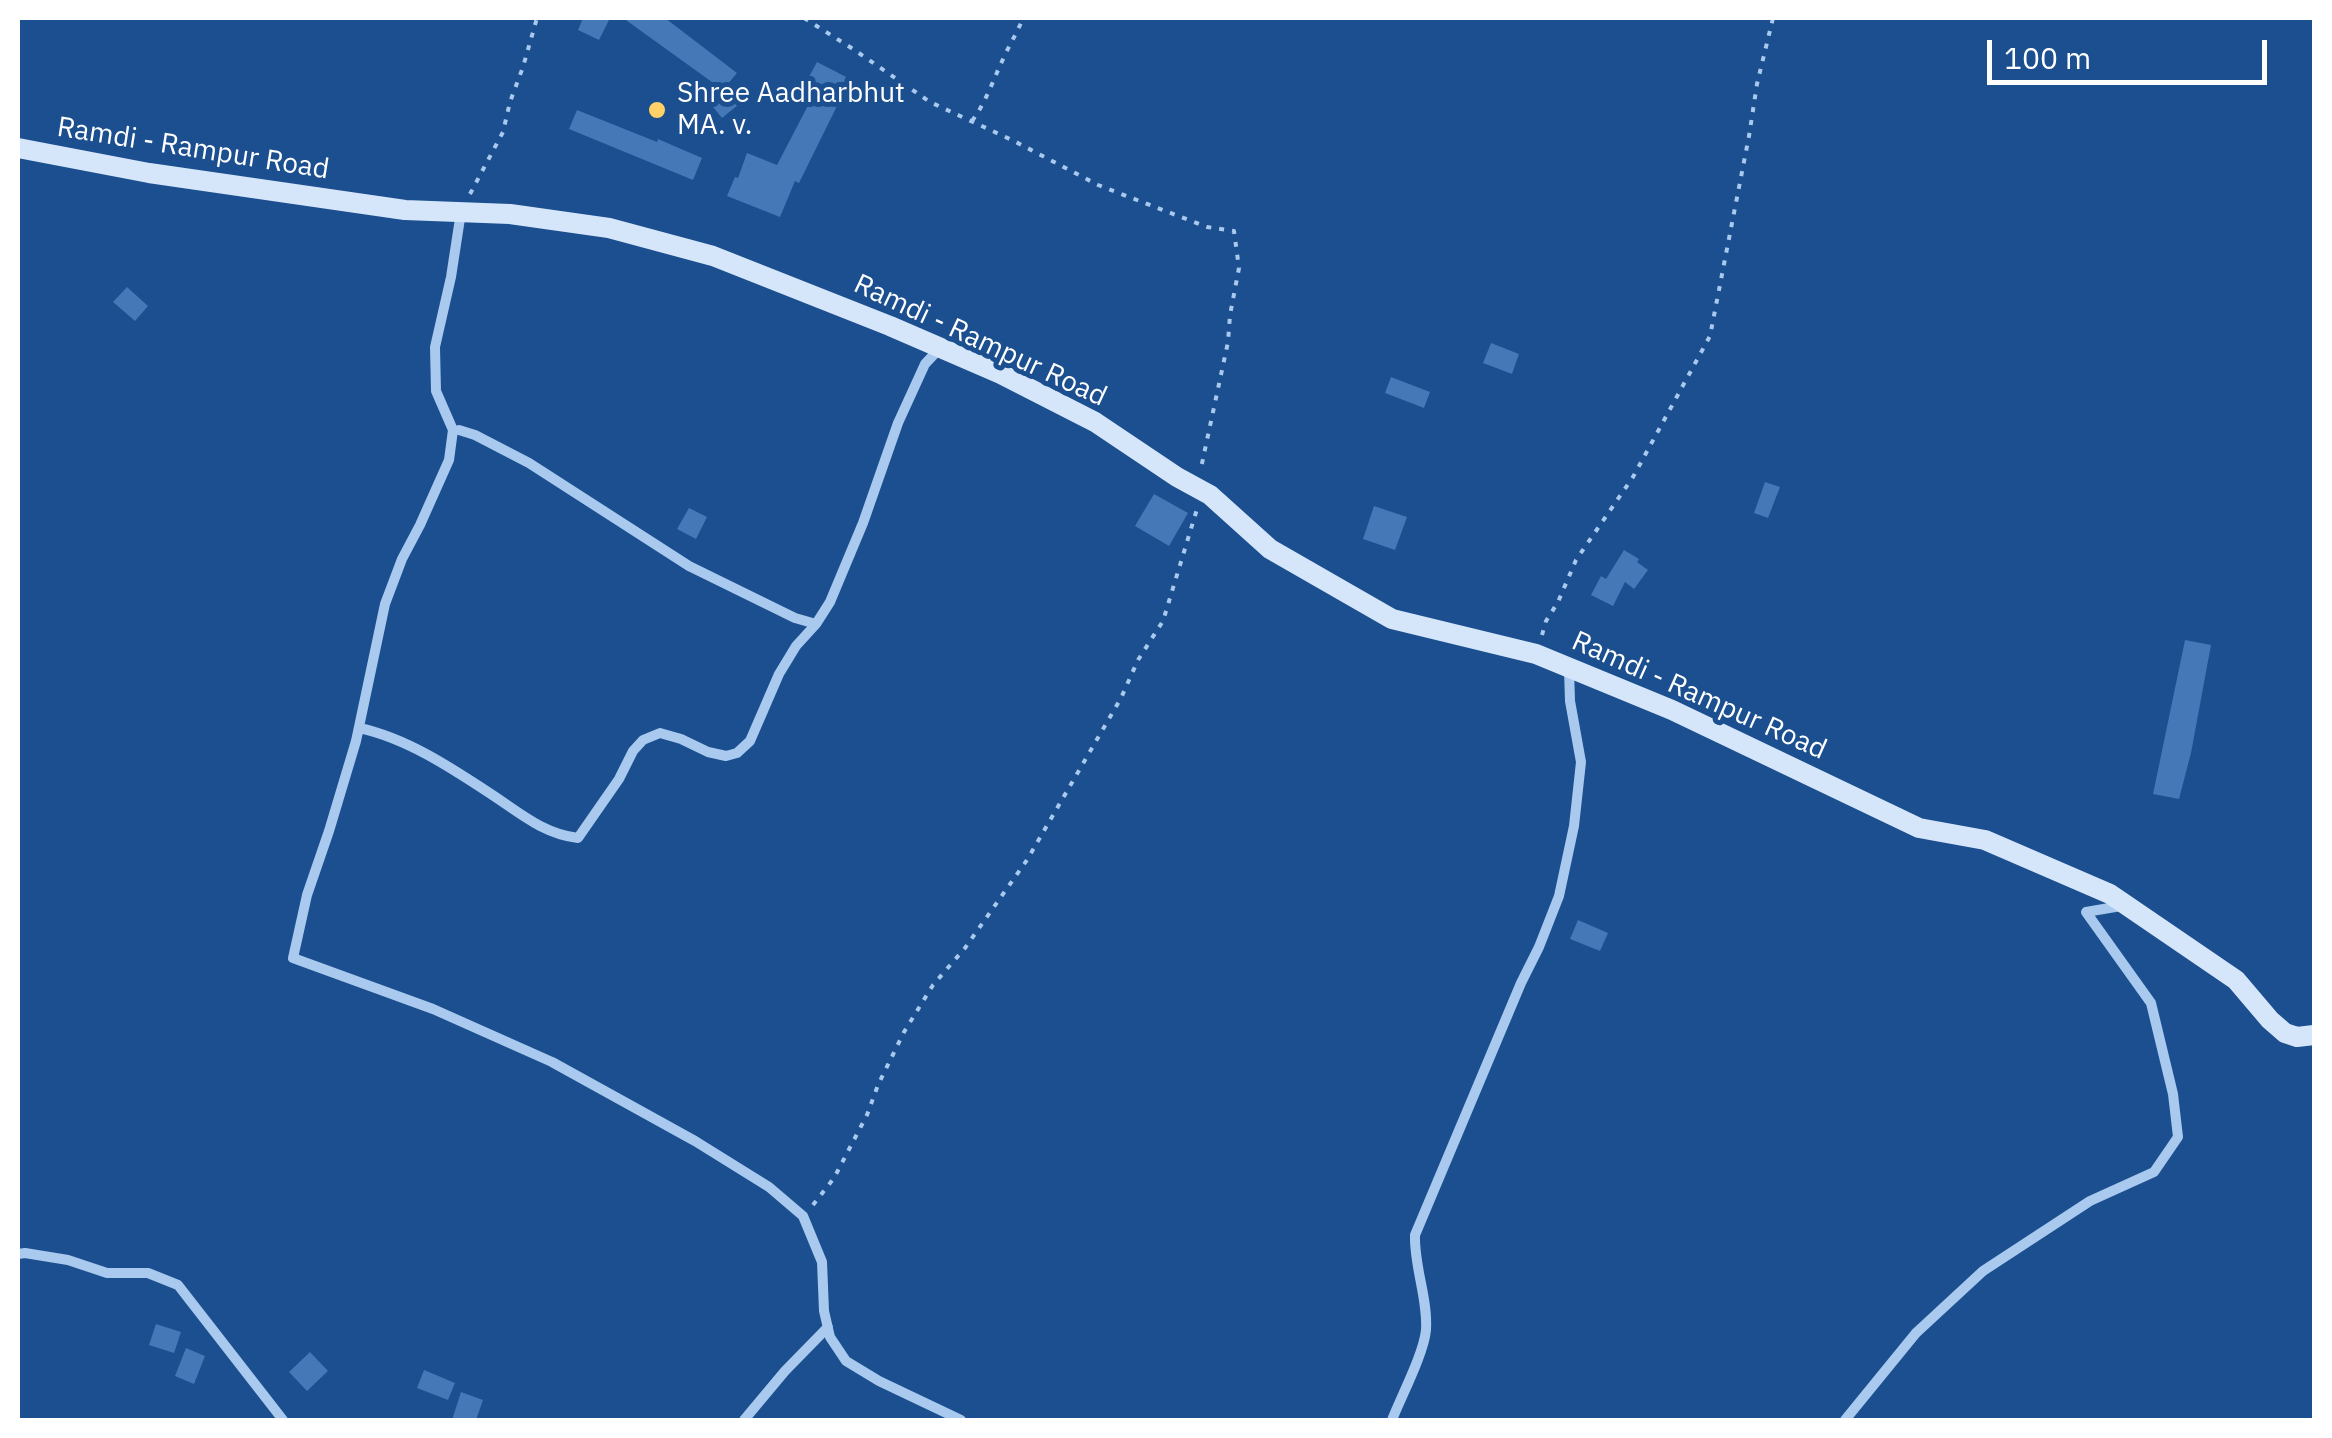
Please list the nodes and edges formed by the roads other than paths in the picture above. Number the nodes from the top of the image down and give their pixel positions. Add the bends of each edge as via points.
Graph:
1 (18, 148) edge
2 (461, 212) junction
3 (940, 348) junction
4 (460, 430) dead end
5 (816, 624) junction
6 (1569, 668) junction
7 (360, 728) junction
8 (2126, 905) junction
9 (2314, 1035) edge
10 (18, 1254) edge
11 (828, 1327) junction
12 (283, 1420) edge
13 (744, 1420) edge
14 (961, 1420) edge
15 (1392, 1420) edge
16 (1845, 1420) edge

1 - 2 main road, Ramdi - Rampur Road via 208,182
2 - 3 main road, Ramdi - Rampur Road via 609,228 713,256
2 - 7 street via 435,347 436,391 453,430 450,460 385,604
3 - 5 street via 925,364 898,423 863,524
3 - 6 main road, Ramdi - Rampur Road via 1095,422 1203,491 1270,549 1392,619
4 - 5 street via 529,463 688,566
5 - 7 street via 779,674 750,741 726,756 660,733 642,740 578,838 550,833 428,756
6 - 8 main road, Ramdi - Rampur Road via 1919,828 1985,840
6 - 15 street via 1581,762 1559,896 1415,1235 1426,1332
7 - 11 street via 306,895 293,958 552,1062 769,1187 803,1216 822,1262
8 - 9 main road, Ramdi - Rampur Road via 2236,980 2285,1033
8 - 16 street via 2086,912 2151,1003 2178,1136 2154,1172 2090,1201 1984,1271 1916,1333
10 - 12 street via 108,1273 148,1272 178,1285
11 - 13 street
11 - 14 street via 846,1361

